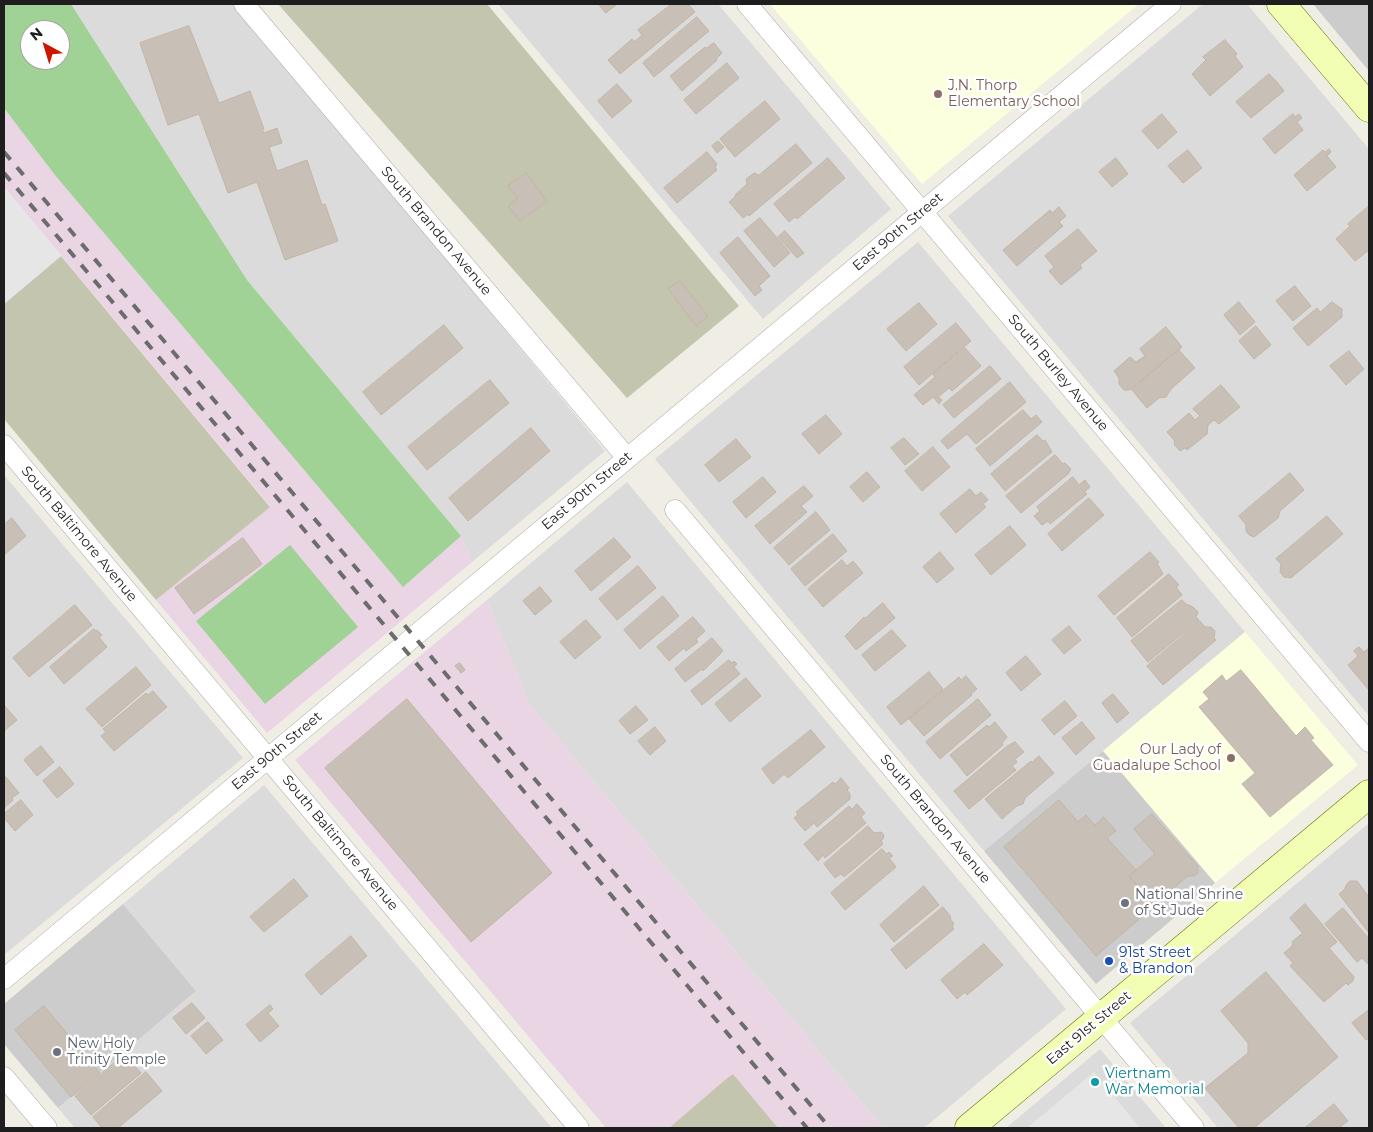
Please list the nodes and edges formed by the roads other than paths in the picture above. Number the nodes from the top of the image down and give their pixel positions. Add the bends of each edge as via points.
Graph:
1 (244, 4) edge
2 (747, 4) edge
3 (1171, 4) edge
4 (1281, 4) edge
5 (1369, 108) edge
6 (922, 212) junction
7 (4, 445) edge
8 (627, 458) junction
9 (675, 510) dead end
10 (1369, 742) edge
11 (268, 757) junction
12 (1369, 794) edge
13 (4, 979) edge
14 (1101, 1018) junction
15 (4, 1077) edge
16 (47, 1128) edge
17 (579, 1128) edge
18 (969, 1128) edge
19 (1194, 1128) edge

1 - 8 street, South Brandon Avenue
2 - 6 street, South Burley Avenue
3 - 6 street, East 90th Street
4 - 5 street
6 - 8 street, East 90th Street
6 - 10 street, South Burley Avenue
7 - 11 street, South Baltimore Avenue
8 - 11 street, East 90th Street
9 - 14 street, South Brandon Avenue
11 - 13 street, East 90th Street
11 - 17 street, South Baltimore Avenue
12 - 14 street, East 91st Street
14 - 18 street, East 91st Street
14 - 19 street, South Brandon Avenue
15 - 16 street

